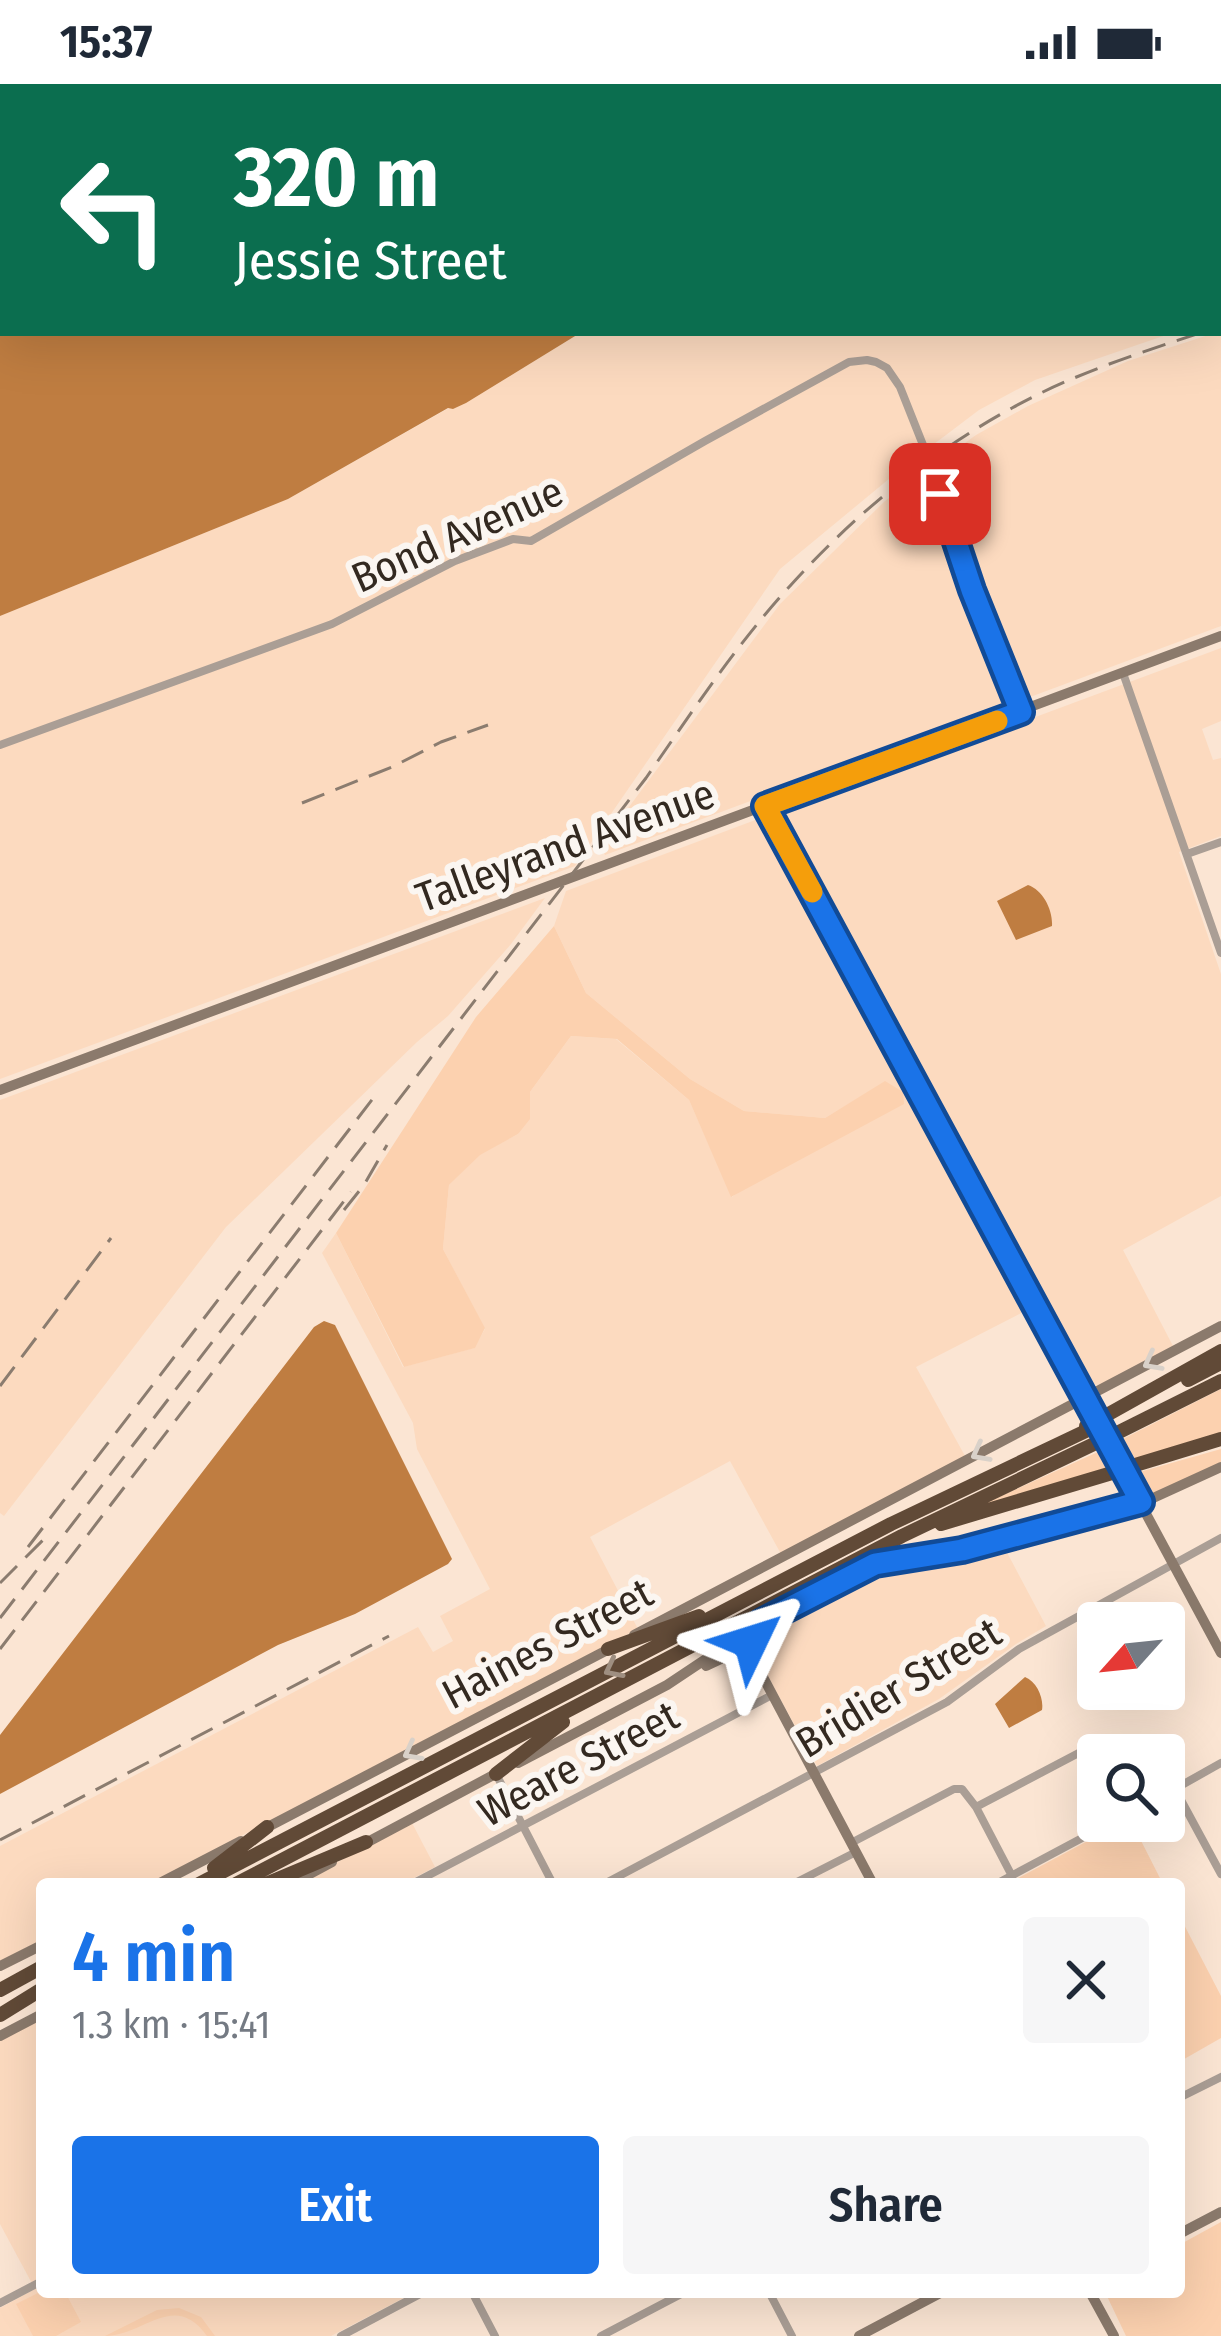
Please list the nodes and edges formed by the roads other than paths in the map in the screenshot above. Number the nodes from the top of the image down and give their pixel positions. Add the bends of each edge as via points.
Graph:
1 (1221, 636) edge
2 (1124, 673) junction
3 (1021, 712) junction
4 (0, 745) edge
5 (765, 806) junction
6 (1221, 842) edge
7 (1186, 854) junction
8 (1221, 953) edge
9 (0, 1090) edge
10 (1221, 1326) edge
11 (1221, 1351) edge
12 (1221, 1363) edge
13 (1221, 1381) edge
14 (1084, 1398) junction
15 (1109, 1423) junction
16 (1090, 1433) junction
17 (1221, 1439) edge
18 (1221, 1467) edge
19 (1141, 1502) junction
20 (902, 1536) junction
21 (1221, 1538) edge
22 (1173, 1563) junction
23 (754, 1596) junction
24 (760, 1623) junction
25 (608, 1649) junction
26 (1221, 1653) edge
27 (755, 1662) junction
28 (621, 1683) junction
29 (667, 1685) junction
30 (772, 1695) junction
31 (1077, 1753) edge
32 (1221, 1763) edge
33 (496, 1774) junction
34 (814, 1774) junction
35 (1185, 1783) edge
36 (976, 1807) junction
37 (1185, 1807) edge
38 (524, 1826) junction
39 (267, 1828) junction
40 (1077, 1841) edge
41 (366, 1842) junction
42 (854, 1848) junction
43 (1221, 1874) edge
44 (1012, 1876) junction
45 (170, 1878) edge
46 (199, 1878) edge
47 (211, 1878) edge
48 (247, 1878) edge
49 (280, 1878) edge
50 (302, 1878) edge
51 (424, 1878) edge
52 (551, 1878) edge
53 (615, 1878) edge
54 (803, 1878) edge
55 (870, 1878) edge
56 (1008, 1878) edge
57 (36, 1948) edge
58 (0, 1966) edge
59 (36, 1970) edge
60 (0, 1987) edge
61 (36, 1990) edge
62 (36, 1991) edge
63 (0, 2005) edge
64 (0, 2014) edge
65 (36, 2017) edge
66 (0, 2036) edge
67 (1221, 2077) edge
68 (1185, 2095) edge
69 (1221, 2212) edge
70 (1185, 2231) edge
71 (36, 2284) edge
72 (413, 2298) edge
73 (475, 2298) edge
74 (674, 2298) edge
75 (773, 2298) edge
76 (930, 2298) edge
77 (1093, 2298) edge
78 (0, 2302) edge
79 (341, 2336) edge
80 (496, 2336) edge
81 (602, 2336) edge
82 (792, 2336) edge
83 (860, 2336) edge
84 (1114, 2336) edge

1 - 2 street, Talleyrand Avenue
2 - 3 street, Talleyrand Avenue
2 - 7 street
3 - 4 street, Bond Avenue via 904,398 894,376 866,360 849,362 531,541 513,538 332,624
3 - 5 street, Talleyrand Avenue
5 - 9 street, Talleyrand Avenue
5 - 14 street
6 - 7 street
7 - 8 street
10 -> 14 street, Haines Street
11 - 15 highway
12 - 15 highway
13 - 15 highway
14 - 19 street
14 -> 25 street, Haines Street
15 - 16 highway, bridge
16 - 20 highway
16 - 23 highway
17 - 20 highway, bridge
18 - 19 street
19 - 22 street
19 - 24 street via 962,1550 875,1564
20 - 28 highway
21 - 22 street, Bridier Street
22 - 26 street
22 - 34 street, Bridier Street
23 - 25 highway
23 -> 47 highway
24 - 27 street via 751,1642
24 - 29 street
25 -> 39 street, Haines Street
27 - 29 street via 733,1653
27 - 30 street
28 - 33 highway
28 - 48 highway
29 - 33 street
30 - 34 street
30 - 38 street, Weare Street
31 - 36 street
32 - 35 street
33 - 38 street
33 - 41 street
34 - 42 street
34 - 53 street, Bridier Street
36 - 42 street via 954,1789
36 - 44 street
37 - 43 street
38 - 51 street, Weare Street
38 - 52 street
39 - 45 street, Haines Street
39 - 46 highway
40 - 44 street
41 - 49 highway
41 - 50 street
42 - 54 street
42 - 55 street
44 - 56 street
57 - 58 street
59 - 60 highway
61 - 63 highway
62 - 64 highway
65 - 66 street
67 - 68 street
69 - 70 street
71 - 78 street
72 - 79 street
73 - 80 street
74 - 81 street
75 - 82 street
76 - 83 street
77 - 84 street

